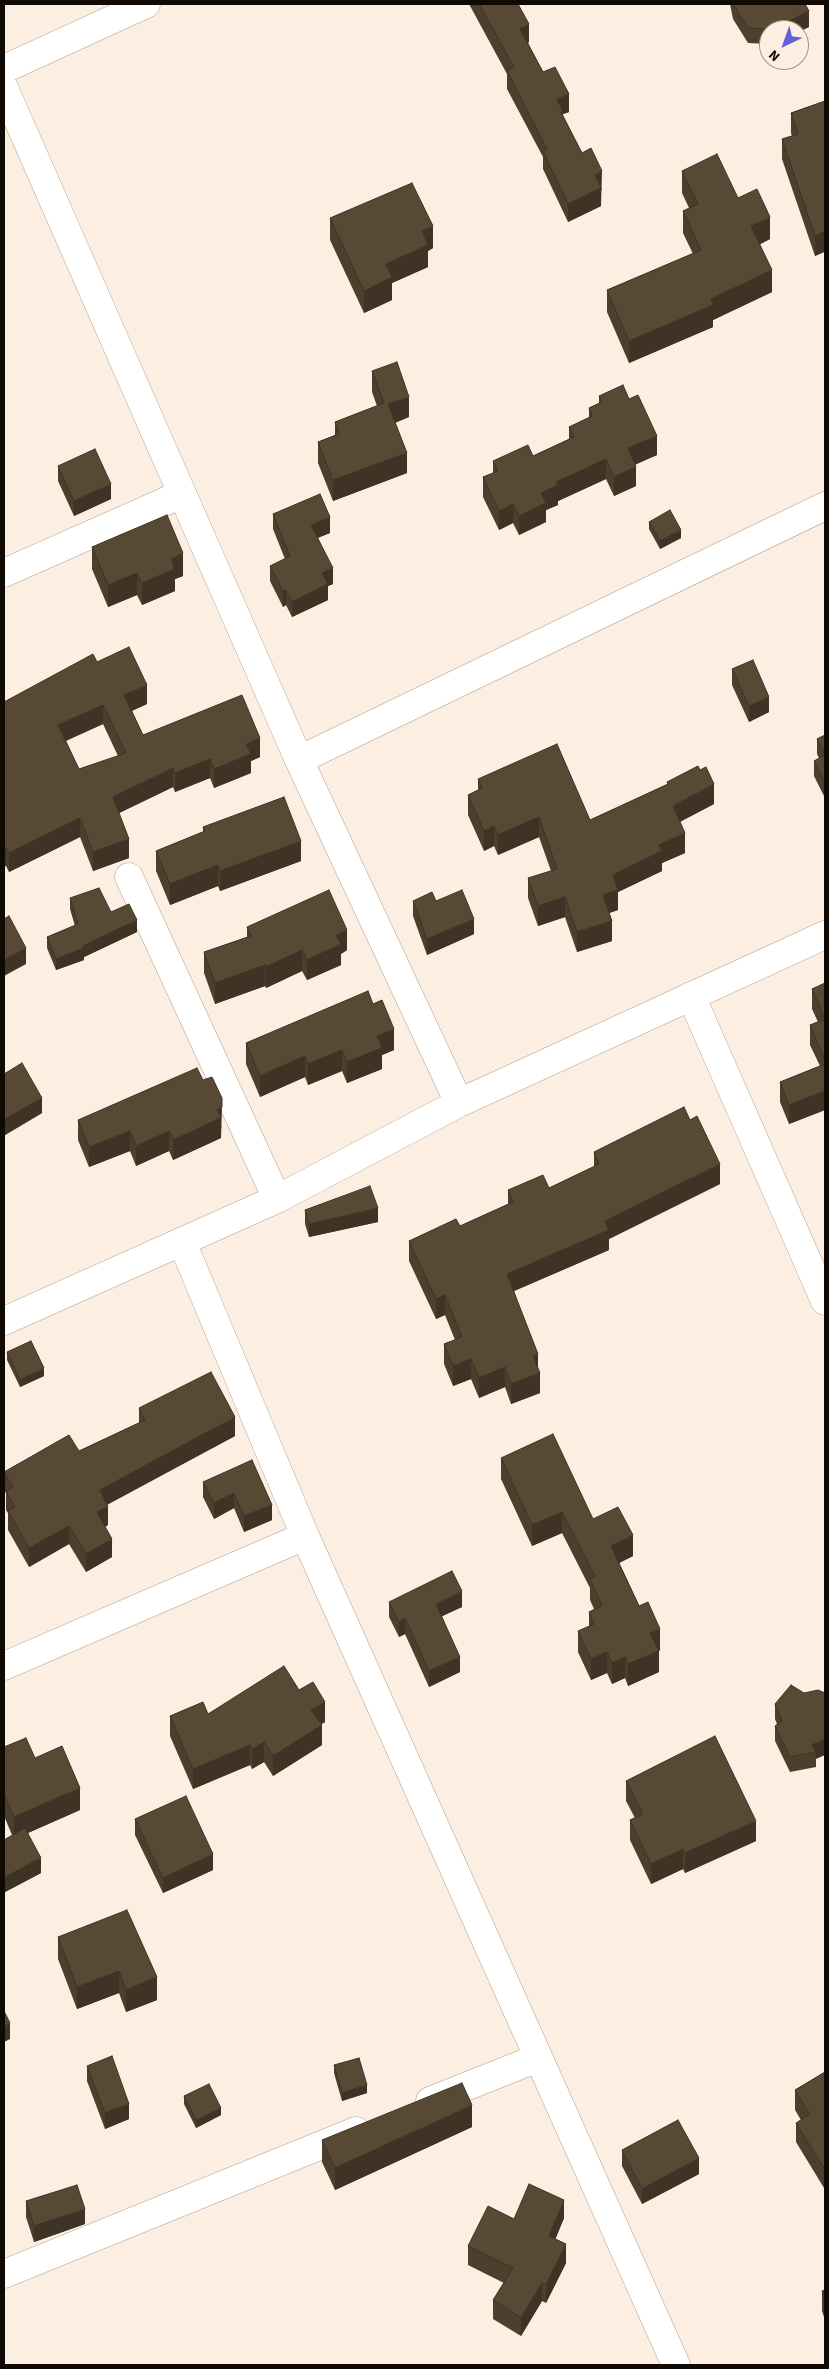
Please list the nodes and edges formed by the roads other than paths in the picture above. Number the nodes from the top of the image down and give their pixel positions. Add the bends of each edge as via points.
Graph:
1 (146, 4) edge
2 (4, 69) edge
3 (4, 88) edge
4 (182, 494) junction
5 (825, 506) edge
6 (4, 573) edge
7 (298, 760) junction
8 (130, 876) dead end
9 (825, 935) edge
10 (691, 996) junction
11 (459, 1103) junction
12 (277, 1199) junction
13 (182, 1242) junction
14 (825, 1301) edge
15 (4, 1320) edge
16 (305, 1536) junction
17 (4, 1666) edge
18 (538, 2058) junction
19 (409, 2110) edge
20 (381, 2121) edge
21 (4, 2274) edge
22 (676, 2365) edge

1 - 2 street
3 - 4 street
4 - 6 street
4 - 7 street
5 - 7 street
7 - 11 street
8 - 12 street
9 - 10 street
10 - 11 street
10 - 14 street
11 - 12 street
12 - 13 street
13 - 15 street
13 - 16 street
16 - 17 street
16 - 18 street
18 - 19 street
18 - 22 street
20 - 21 street

